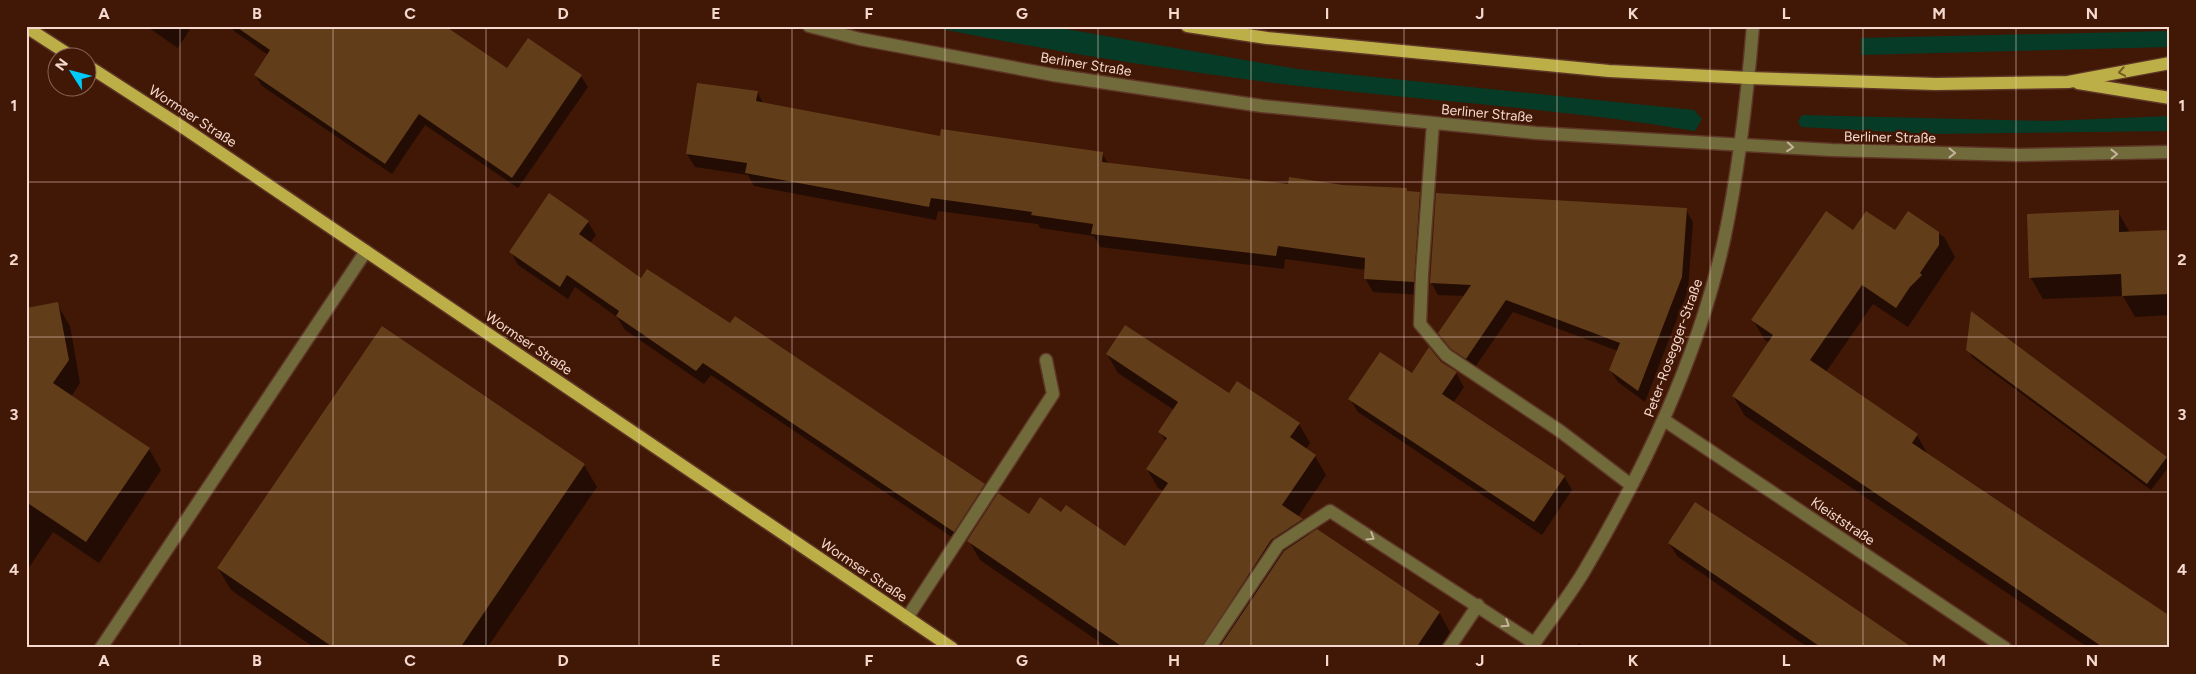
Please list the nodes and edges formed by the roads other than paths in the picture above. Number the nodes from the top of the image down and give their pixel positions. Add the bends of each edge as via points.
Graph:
1 (809, 26) edge
2 (1187, 26) edge
3 (1753, 26) edge
4 (26, 27) edge
5 (59, 48) edge
6 (2170, 63) edge
7 (98, 72) edge
8 (1749, 78) junction
9 (2068, 82) junction
10 (2170, 98) edge
11 (1433, 123) junction
12 (1741, 144) junction
13 (2170, 152) edge
14 (366, 251) junction
15 (1046, 360) dead end
16 (1664, 420) junction
17 (1631, 485) junction
18 (1478, 605) junction
19 (907, 618) junction
20 (1533, 645) edge
21 (101, 648) edge
22 (952, 648) edge
23 (1209, 648) edge
24 (1449, 648) edge
25 (2005, 648) edge

1 - 11 street, Berliner Straße via 860,40 1052,75 1262,106
2 - 8 main road via 1267,38 1599,70
3 - 8 street, Peter-Rosegger-Straße
4 - 5 main road
6 -> 9 main road
7 - 14 main road, Wormser Straße
8 - 9 main road via 1936,84
8 - 12 street, Peter-Rosegger-Straße
9 - 10 main road
11 - 12 street, Berliner Straße via 1536,133
11 - 17 street via 1420,324 1446,355 1560,431
12 -> 13 street, Berliner Straße via 2019,155
12 - 16 street, Peter-Rosegger-Straße via 1724,240 1707,301
14 - 19 main road, Wormser Straße
14 - 21 street
15 - 19 street via 1053,394
16 - 17 street, Peter-Rosegger-Straße
16 - 25 street, Kleiststraße
17 - 20 street, Peter-Rosegger-Straße via 1582,574
18 -> 20 street
23 -> 18 street via 1278,545 1330,511
18 - 24 street
19 - 22 main road, Wormser Straße

